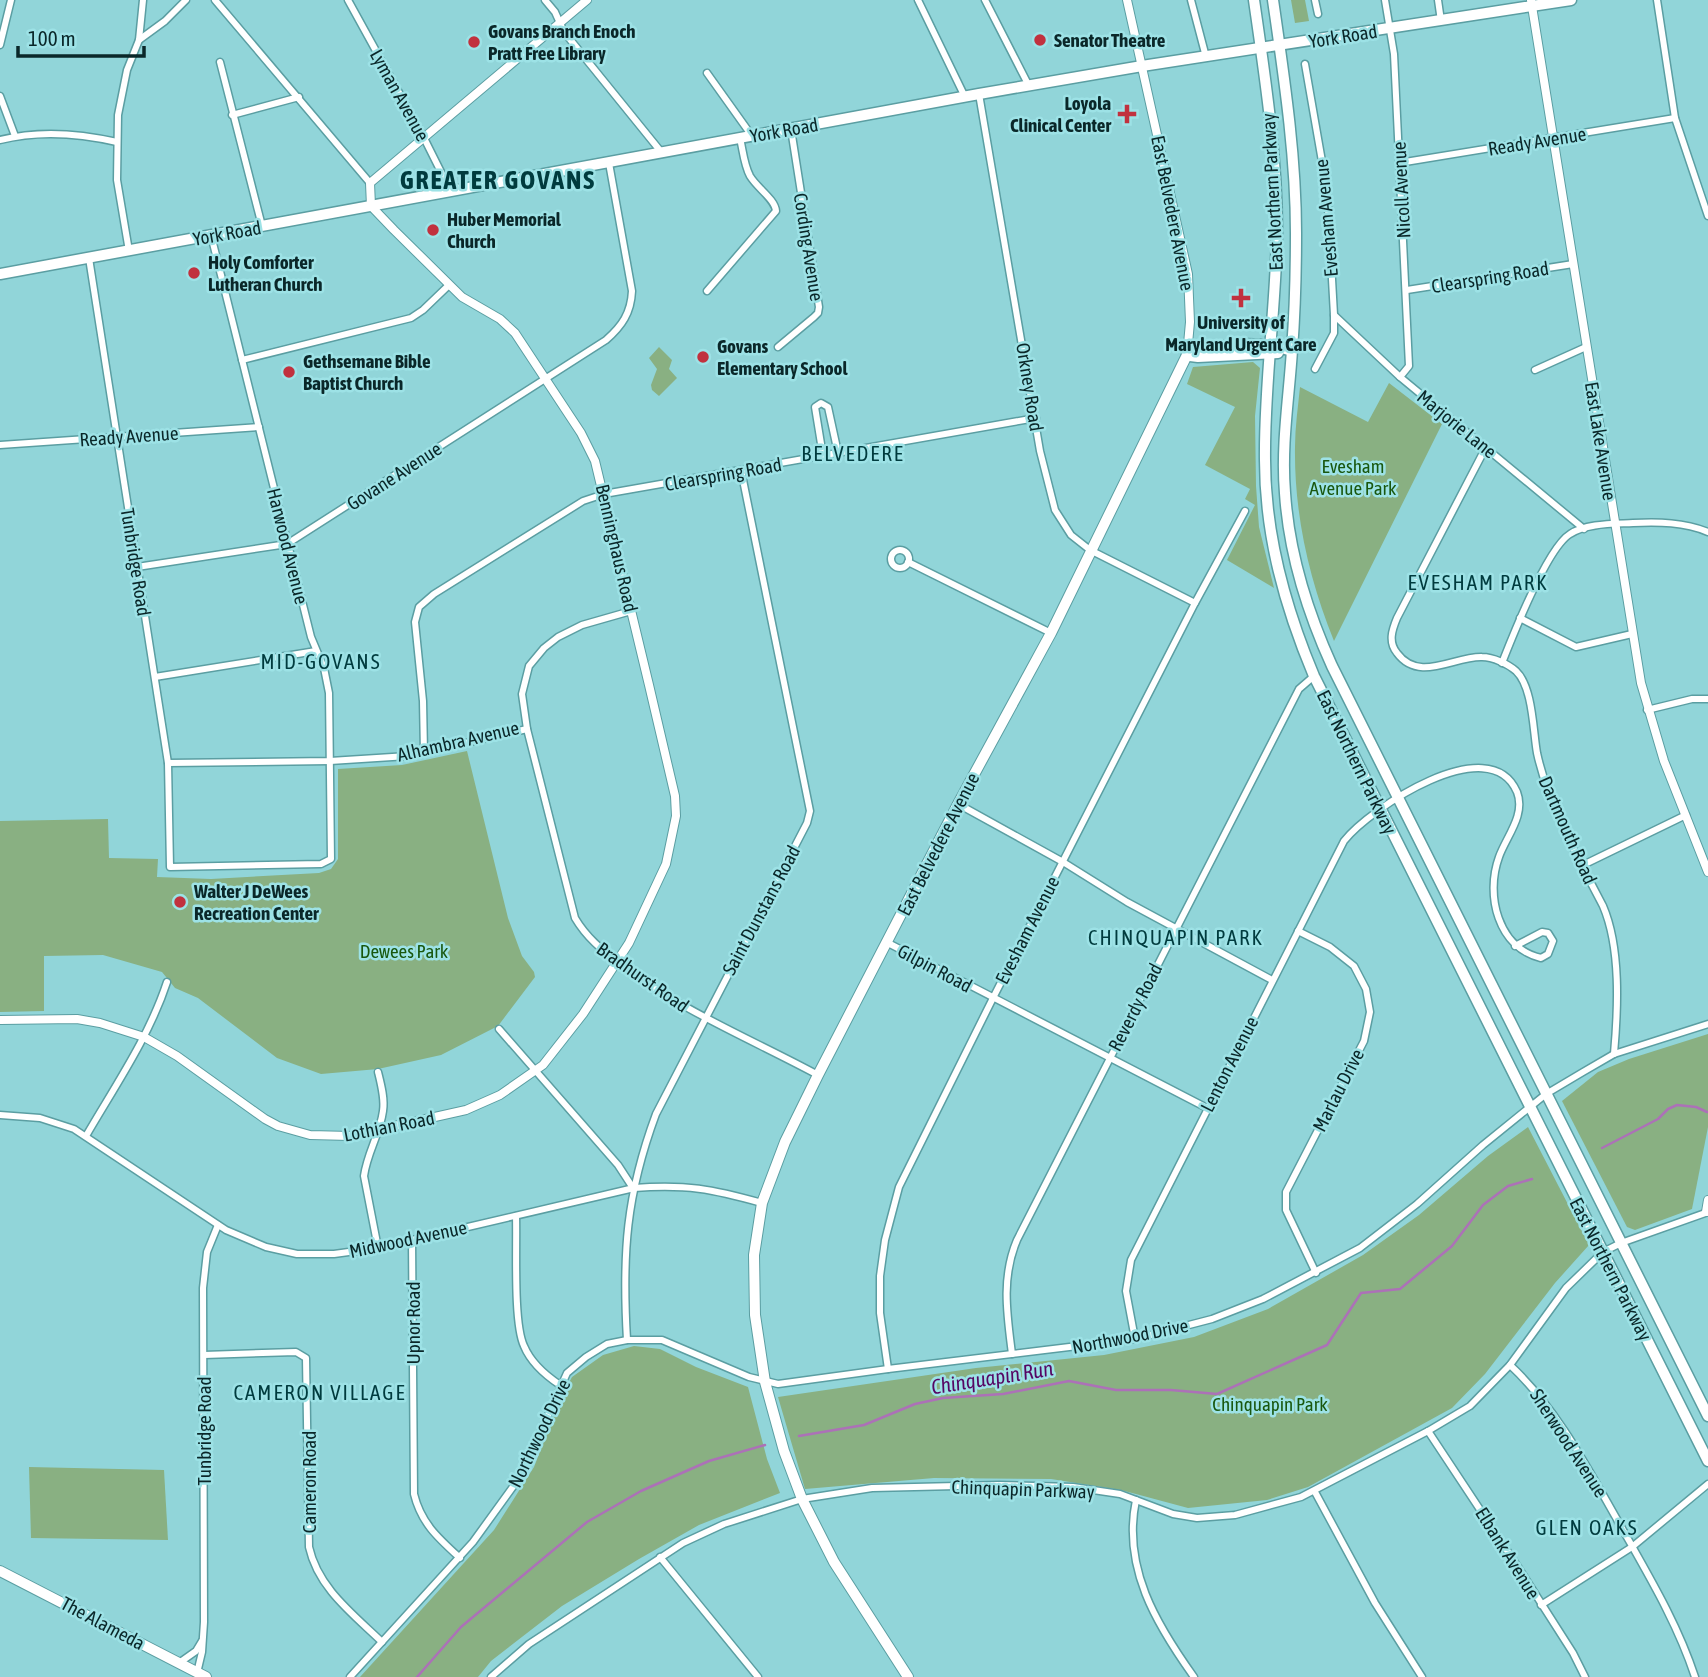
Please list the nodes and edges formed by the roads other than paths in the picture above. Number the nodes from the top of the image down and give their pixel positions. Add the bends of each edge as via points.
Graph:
1 (10, 0) edge
2 (143, 0) edge
3 (186, 0) edge
4 (215, 0) edge
5 (348, 0) edge
6 (545, 0) edge
7 (587, 0) edge
8 (918, 0) edge
9 (985, 0) edge
10 (1127, 0) edge
11 (1191, 0) edge
12 (1254, 0) edge
13 (1273, 0) edge
14 (1315, 0) edge
15 (1385, 0) edge
16 (1438, 0) edge
17 (1571, 0) edge
18 (1657, 0) edge
19 (1532, 3) edge
20 (1318, 14) dead end
21 (1441, 21) junction
22 (560, 22) junction
23 (1390, 29) junction
24 (139, 40) junction
25 (0, 45) edge
26 (1279, 47) junction
27 (1261, 49) junction
28 (1206, 57) junction
29 (220, 62) dead end
30 (1305, 64) dead end
31 (1142, 66) junction
32 (707, 72) dead end
33 (1029, 86) junction
34 (979, 94) junction
35 (0, 96) edge
36 (299, 97) junction
37 (965, 97) junction
38 (232, 115) junction
39 (1675, 118) junction
40 (791, 129) junction
41 (15, 136) junction
42 (752, 136) junction
43 (424, 138) junction
44 (740, 138) junction
45 (1553, 138) junction
46 (0, 140) edge
47 (117, 142) junction
48 (662, 153) junction
49 (610, 163) junction
50 (1399, 163) junction
51 (370, 183) junction
52 (451, 192) junction
53 (372, 206) junction
54 (1708, 216) edge
55 (262, 226) junction
56 (211, 236) junction
57 (129, 251) junction
58 (89, 258) junction
59 (1573, 264) junction
60 (0, 274) edge
61 (449, 285) junction
62 (1406, 290) junction
63 (707, 291) dead end
64 (1334, 315) junction
65 (778, 347) dead end
66 (1587, 347) junction
67 (1272, 349) junction
68 (1292, 351) junction
69 (1187, 355) junction
70 (242, 360) junction
71 (1315, 369) dead end
72 (1535, 370) dead end
73 (1400, 377) junction
74 (545, 378) junction
75 (1036, 418) junction
76 (259, 427) junction
77 (116, 437) junction
78 (0, 445) edge
79 (1486, 447) junction
80 (838, 453) junction
81 (823, 456) junction
82 (741, 470) junction
83 (604, 494) junction
84 (1245, 511) dead end
85 (1615, 524) junction
86 (1584, 529) junction
87 (1708, 532) edge
88 (287, 544) junction
89 (1090, 550) junction
90 (908, 562) dead end
91 (137, 568) junction
92 (1195, 603) junction
93 (631, 611) junction
94 (1520, 618) junction
95 (1051, 633) junction
96 (1632, 634) junction
97 (316, 651) junction
98 (1502, 663) junction
99 (1314, 676) junction
100 (155, 677) junction
101 (1708, 699) edge
102 (1647, 710) junction
103 (527, 729) junction
104 (424, 753) junction
105 (330, 761) junction
106 (167, 763) junction
107 (1398, 796) junction
108 (958, 804) junction
109 (1381, 809) junction
110 (1686, 815) junction
111 (1063, 862) junction
112 (1583, 865) junction
113 (170, 867) joint
114 (1708, 872) edge
115 (1176, 928) junction
116 (1298, 931) junction
117 (888, 943) junction
118 (1515, 946) junction
119 (618, 962) junction
120 (1272, 980) junction
121 (167, 982) dead end
122 (993, 998) junction
123 (705, 1018) junction
124 (0, 1020) edge
125 (1708, 1024) edge
126 (499, 1029) dead end
127 (144, 1037) junction
128 (1614, 1054) junction
129 (1109, 1058) junction
130 (378, 1072) dead end
131 (535, 1072) junction
132 (818, 1075) junction
133 (1546, 1094) junction
134 (1207, 1108) junction
135 (1530, 1108) junction
136 (0, 1115) edge
137 (378, 1130) junction
138 (86, 1136) junction
139 (634, 1188) junction
140 (1708, 1200) edge
141 (762, 1203) junction
142 (1707, 1212) edge
143 (516, 1216) junction
144 (218, 1225) junction
145 (412, 1240) junction
146 (1621, 1243) junction
147 (378, 1248) junction
148 (1603, 1252) junction
149 (1317, 1273) junction
150 (1135, 1339) junction
151 (627, 1340) junction
152 (1012, 1354) junction
153 (204, 1355) junction
154 (1510, 1365) junction
155 (888, 1369) junction
156 (765, 1382) junction
157 (560, 1385) junction
158 (1708, 1416) edge
159 (1428, 1431) junction
160 (1708, 1461) edge
161 (1708, 1484) edge
162 (1315, 1492) junction
163 (802, 1499) junction
164 (1136, 1500) junction
165 (1632, 1547) junction
166 (660, 1557) junction
167 (460, 1558) junction
168 (0, 1571) edge
169 (1541, 1605) junction
170 (203, 1639) junction
171 (382, 1643) junction
172 (179, 1663) junction
173 (201, 1675) edge
174 (350, 1677) edge
175 (491, 1677) edge
176 (758, 1677) edge
177 (908, 1677) edge
178 (1194, 1677) edge
179 (1422, 1677) edge
180 (1585, 1677) edge
181 (1695, 1677) edge

1 - 25 street
2 - 24 street
3 - 24 street
4 - 36 street
5 - 43 street, Lyman Avenue
6 - 22 street
7 - 22 street
8 - 37 street
9 - 33 street
10 - 31 street, East Belvedere Avenue
11 - 28 street
12 - 27 main road, East Northern Parkway
13 - 26 main road, East Northern Parkway
14 - 20 street
15 - 23 street, Nicoll Avenue
16 - 21 street
17 - 19 main road, York Road
18 - 39 street
19 - 21 main road, York Road
19 - 45 street, East Lake Avenue
21 - 23 main road, York Road
22 - 43 street
22 - 48 street
23 - 26 main road, York Road
23 - 50 street, Nicoll Avenue
24 - 47 street via 120,97
26 - 27 main road, York Road
26 - 68 main road, East Northern Parkway via 1295,179
27 - 28 main road, York Road
27 - 67 main road, East Northern Parkway via 1276,216
28 - 31 main road, York Road
29 - 38 street
30 - 64 street, Evesham Avenue via 1327,190
31 - 33 main road, York Road
31 - 69 street, East Belvedere Avenue via 1188,274
32 - 42 street
33 - 34 main road, York Road
34 - 37 main road, York Road
34 - 75 street, Orkney Road
35 - 41 street
36 - 38 street
36 - 51 street
37 - 40 main road, York Road
38 - 55 street
39 - 45 street, Ready Avenue
39 - 54 street
40 - 42 main road, York Road
40 - 65 street, Cording Avenue via 819,310
41 - 46 street
41 - 47 street via 72,134
42 - 44 main road, York Road
43 - 51 street
43 - 52 street, Lyman Avenue
44 - 48 main road, York Road
44 - 63 street via 750,175 776,211
45 - 50 street, Ready Avenue
45 - 59 street, East Lake Avenue
47 - 57 street via 117,180
48 - 49 main road, York Road
49 - 52 main road, York Road
49 - 74 street, Govane Avenue via 632,301 624,321 606,340
50 - 62 street, Nicoll Avenue
51 - 53 street
52 - 53 main road, York Road
53 - 55 main road, York Road
53 - 61 street, Benninghaus Road
55 - 56 main road, York Road
56 - 57 main road, York Road
56 - 70 street, Harwood Avenue
57 - 58 main road, York Road
58 - 60 main road, York Road
58 - 77 street, Tunbridge Road
59 - 62 street, Clearspring Road
59 - 66 street, East Lake Avenue
61 - 70 street via 411,318
61 - 74 street, Benninghaus Road via 509,327
62 - 73 street, Nicoll Avenue via 1409,366
64 - 71 street, Evesham Avenue via 1334,333
64 - 73 street, Marjorie Lane
66 - 72 street
66 - 85 street, East Lake Avenue
67 - 68 main road
67 - 69 main road via 1198,358
67 - 99 main road, East Northern Parkway via 1265,460 1269,525 1286,603
68 - 107 main road, East Northern Parkway via 1283,462 1297,570 1326,654
69 - 89 main road, East Belvedere Avenue
70 - 76 street, Harwood Avenue
73 - 79 street, Marjorie Lane
74 - 83 street, Benninghaus Road via 588,446
74 - 88 street, Govane Avenue
75 - 80 street, Clearspring Road
75 - 89 street, Orkney Road via 1055,510 1071,536
76 - 77 street, Ready Avenue
76 - 88 street, Harwood Avenue
77 - 78 street, Ready Avenue
77 - 91 street, Tunbridge Road
79 - 86 street, Marjorie Lane
79 - 98 street via 1397,618 1392,647 1402,660 1419,666 1436,667 1479,657
80 - 81 street, Clearspring Road
80 - 81 street via 830,411 821,403 816,415
81 - 82 street, Clearspring Road
82 - 83 street, Clearspring Road
82 - 123 street, Saint Dunstans Road via 810,811
83 - 93 street, Benninghaus Road
83 - 104 street, Clearspring Road via 583,500 419,607 415,622
84 - 92 street, Evesham Avenue
85 - 86 street
85 - 87 street via 1672,523
85 - 96 street, East Lake Avenue
86 - 94 street via 1569,535 1558,547
88 - 91 street, Govane Avenue
88 - 97 street, Harwood Avenue
89 - 92 street, Orkney Road
89 - 95 main road, East Belvedere Avenue
90 - 95 street
91 - 100 street, Tunbridge Road
92 - 111 street, Evesham Avenue
93 - 103 street, Alhambra Avenue via 568,631 544,648 524,681
93 - 119 street, Benninghaus Road via 677,816 667,864
94 - 96 street via 1576,647
94 - 98 street
95 - 108 main road, East Belvedere Avenue
96 - 102 street, East Lake Avenue
97 - 100 street
97 - 105 street, Harwood Avenue via 328,682
98 - 112 street, Dartmouth Road via 1523,681 1542,772
99 - 109 main road, East Northern Parkway
99 - 115 street, Reverdy Road via 1299,689
100 - 106 street, Tunbridge Road
101 - 102 street
102 - 110 street, East Lake Avenue
103 - 104 street, Alhambra Avenue
103 - 119 street, Bradhurst Road via 575,918 586,935
104 - 105 street, Alhambra Avenue
105 - 106 street, Alhambra Avenue
105 - 113 street, Harwood Avenue via 331,859 321,864
106 - 113 street, Tunbridge Road
107 - 109 street, Lenton Avenue
107 - 118 street, Lenton Avenue via 1467,769 1492,770 1513,786 1520,802 1518,813 1499,858 1494,884 1500,920
107 - 133 main road, East Northern Parkway
108 - 111 street
108 - 117 main road, East Belvedere Avenue
109 - 116 street, Lenton Avenue via 1353,829
109 - 135 main road, East Northern Parkway
110 - 112 street
110 - 114 street, East Lake Avenue
111 - 115 street
111 - 122 street, Evesham Avenue
112 - 128 street, Dartmouth Road via 1607,915 1612,937
115 - 120 street
115 - 129 street, Reverdy Road
116 - 120 street, Lenton Avenue
116 - 149 street, Marlau Drive via 1340,953 1354,966 1366,989 1370,1012 1364,1041 1286,1192 1290,1219
117 - 122 street, Gilpin Road
117 - 132 main road, East Belvedere Avenue
118 - 118 street via 1541,958 1553,941 1542,932
119 - 123 street, Bradhurst Road via 658,992
119 - 131 street, Lothian Road
120 - 134 street, Lenton Avenue
121 - 127 street
122 - 129 street, Gilpin Road
122 - 155 street, Evesham Avenue via 894,1201 879,1292
123 - 132 street, Bradhurst Road
123 - 139 street, Saint Dunstans Road via 656,1114
124 - 127 street, Lothian Road via 77,1019
125 - 128 street, Northwood Drive
126 - 131 street
127 - 137 street, Lothian Road via 278,1126 330,1136
127 - 138 street
128 - 133 street, Northwood Drive
129 - 134 street, Gilpin Road
129 - 152 street, Reverdy Road via 1012,1251 1006,1299
130 - 137 street via 383,1109
131 - 137 street, Lothian Road via 466,1110
131 - 139 street
132 - 141 main road, East Belvedere Avenue
133 - 135 street, Northwood Drive
133 - 146 main road, East Northern Parkway
134 - 150 street, Lenton Avenue via 1128,1266 1126,1291
135 - 148 main road, East Northern Parkway
135 - 149 street, Northwood Drive via 1417,1204
136 - 138 street, Midwood Avenue via 40,1118
137 - 147 street via 364,1175
138 - 144 street, Midwood Avenue
139 - 141 street, Midwood Avenue via 698,1187
139 - 143 street, Midwood Avenue
139 - 151 street, Saint Dunstans Road via 624,1254
140 - 142 street
141 - 156 main road, East Belvedere Avenue via 753,1284
142 - 146 street, Chinquapin Parkway
143 - 145 street, Midwood Avenue
143 - 157 street via 520,1336 533,1362
144 - 147 street, Midwood Avenue via 238,1237 297,1254
144 - 153 street, Tunbridge Road via 204,1271
145 - 147 street, Midwood Avenue
145 - 167 street, Upnor Road via 414,1494 422,1519
146 - 148 street, Chinquapin Parkway
146 - 158 main road, East Northern Parkway
148 - 154 street, Chinquapin Parkway via 1566,1288
148 - 160 main road, East Northern Parkway
149 - 150 street, Northwood Drive via 1212,1319
150 - 152 street, Northwood Drive
151 - 156 street, Northwood Drive via 662,1340
151 - 157 street, Northwood Drive via 607,1344 586,1357
152 - 155 street, Northwood Drive
153 - 170 street, Tunbridge Road
153 - 171 street, Cameron Road via 296,1352 306,1358 311,1557 331,1594
154 - 159 street, Chinquapin Parkway via 1470,1406
154 - 165 street, Sherwood Avenue via 1556,1416
155 - 156 street, Northwood Drive
156 - 163 main road, East Belvedere Avenue via 783,1451
157 - 167 street, Northwood Drive via 515,1485
159 - 162 street, Chinquapin Parkway
159 - 169 street, Elbank Avenue
161 - 165 street
162 - 164 street, Chinquapin Parkway via 1274,1506 1211,1518 1187,1517
162 - 179 street via 1369,1593
163 - 164 street, Chinquapin Parkway via 872,1488 999,1485 1098,1490
163 - 166 street, Chinquapin Parkway via 724,1524
163 - 177 main road, East Belvedere Avenue via 834,1562
164 - 178 street via 1133,1537 1142,1587 1156,1620
165 - 169 street
165 - 181 street, Sherwood Avenue via 1668,1610
166 - 175 street, Chinquapin Parkway via 528,1644
166 - 176 street
167 - 171 street, Northwood Drive
168 - 172 main road, The Alameda
169 - 180 street, Elbank Avenue
170 - 172 street via 196,1651
170 - 173 street, Tunbridge Road
171 - 174 street, Northwood Drive
172 - 173 main road, The Alameda

